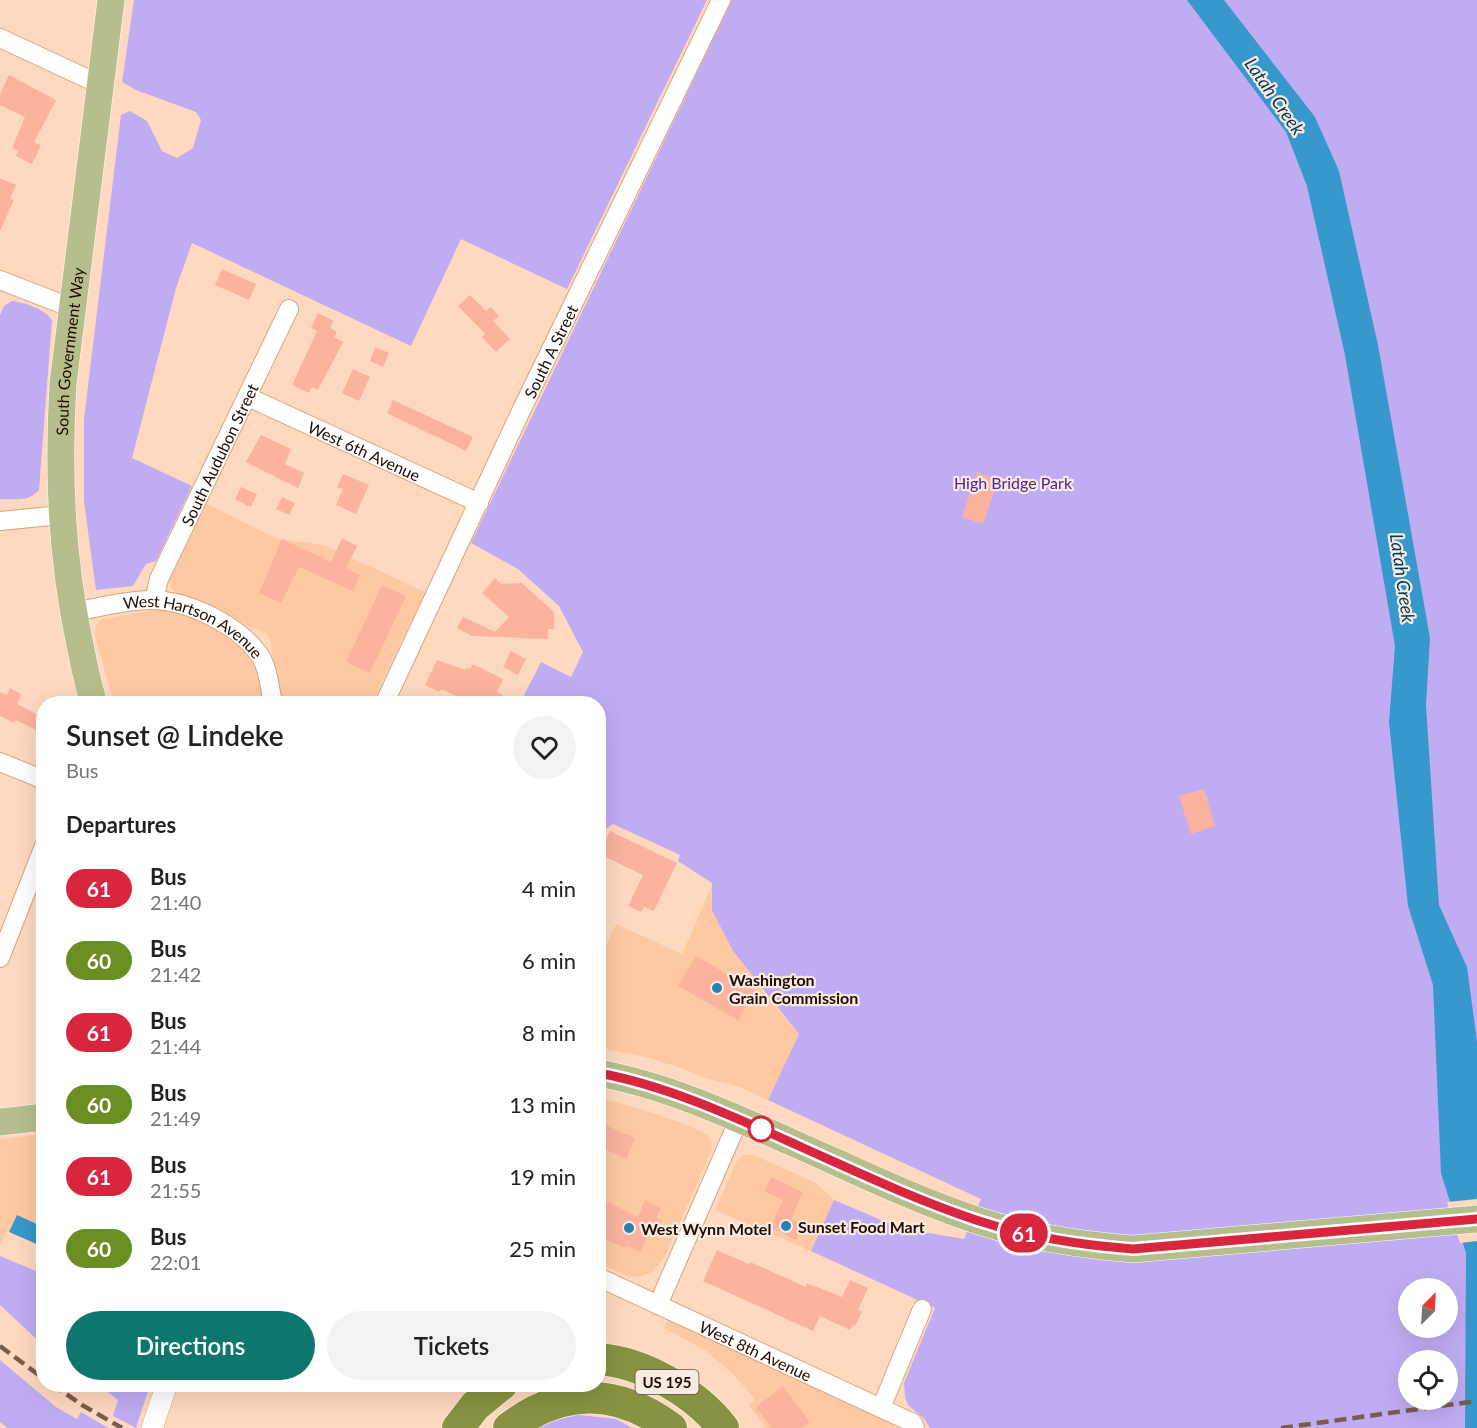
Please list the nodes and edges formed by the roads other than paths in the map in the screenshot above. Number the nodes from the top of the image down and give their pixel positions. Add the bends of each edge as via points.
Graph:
1 (111, 0) edge
2 (721, 0) edge
3 (0, 38) edge
4 (101, 85) junction
5 (2, 287) edge
6 (72, 308) junction
7 (289, 309) dead end
8 (248, 397) junction
9 (479, 503) junction
10 (61, 515) junction
11 (0, 520) edge
12 (154, 600) junction
13 (73, 612) junction
14 (92, 696) edge
15 (272, 696) edge
16 (393, 696) edge
17 (0, 762) edge
18 (36, 777) edge
19 (36, 866) edge
20 (0, 958) edge
21 (606, 1075) edge
22 (36, 1118) edge
23 (739, 1119) junction
24 (0, 1122) edge
25 (1477, 1219) edge
26 (606, 1281) edge
27 (658, 1305) junction
28 (922, 1309) dead end
29 (606, 1360) edge
30 (164, 1392) edge
31 (492, 1392) edge
32 (881, 1408) junction
33 (914, 1425) edge
34 (152, 1428) edge
35 (458, 1428) edge
36 (509, 1428) edge
37 (671, 1428) edge
38 (723, 1428) edge

1 - 4 main road, South Government Way
2 - 9 street, South A Street
3 - 4 street
4 - 6 main road, South Government Way
5 - 6 street
6 - 10 main road, South Government Way via 60,435
7 - 8 street, South Audubon Street
8 - 9 street, West 6th Avenue
8 - 12 street, South Audubon Street via 157,584
9 - 16 street, South A Street
10 - 11 street
10 - 13 main road, South Government Way
12 - 13 street, West Hartson Avenue
12 - 15 street, West Hartson Avenue via 201,612 245,639 263,660
13 - 14 main road, South Government Way
17 - 18 street
19 - 20 street
21 - 23 main road
22 - 24 main road
23 - 25 main road via 977,1220 1042,1238 1097,1246 1133,1249
23 - 27 street
26 - 27 street, West 8th Avenue
27 - 32 street, West 8th Avenue
28 - 32 street
29 - 38 highway, US 195 via 656,1376 678,1388
30 - 34 street
31 - 35 highway
32 - 33 street, West 8th Avenue
36 - 37 highway, US 195 via 550,1404 589,1396 627,1404

